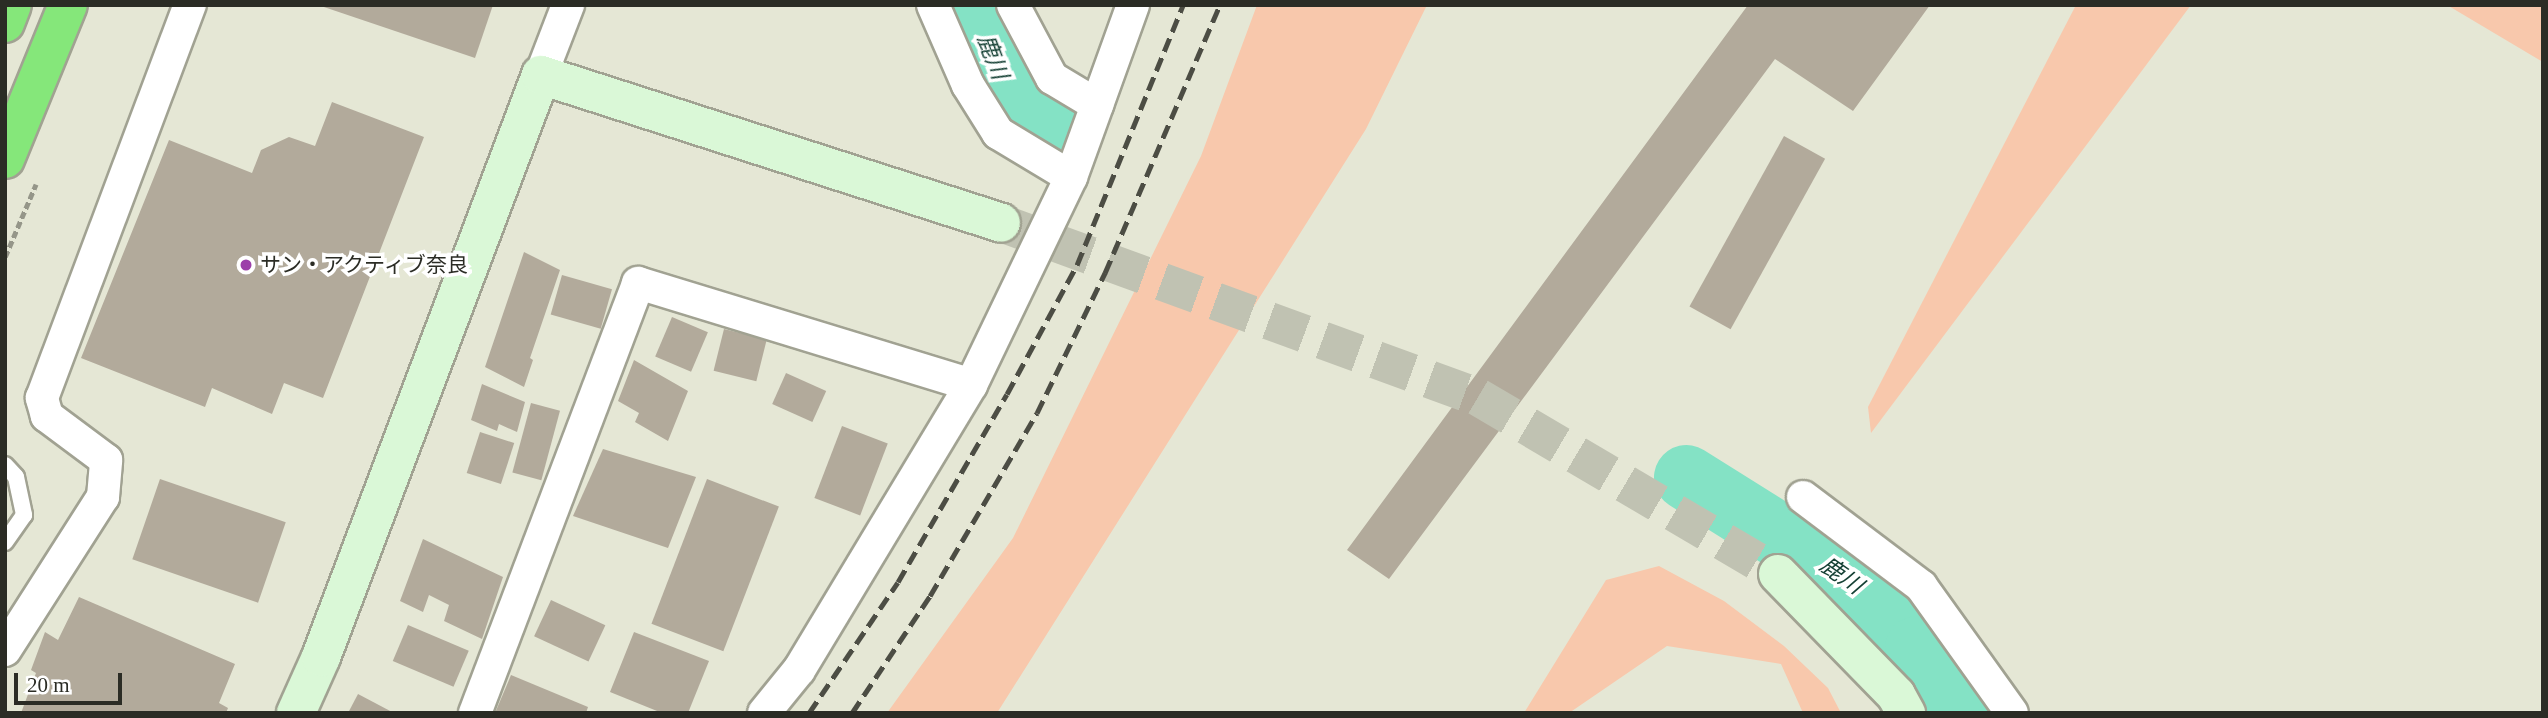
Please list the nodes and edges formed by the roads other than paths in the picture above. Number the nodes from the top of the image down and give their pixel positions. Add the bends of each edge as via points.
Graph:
1 (12, 5) edge
2 (68, 5) edge
3 (190, 5) edge
4 (568, 5) edge
5 (933, 5) edge
6 (1013, 5) edge
7 (1133, 5) edge
8 (5, 23) edge
9 (541, 75) junction
10 (1097, 105) junction
11 (5, 159) edge
12 (1071, 177) junction
13 (1000, 223) tunnel mouth
14 (971, 384) junction
15 (5, 465) edge
16 (1803, 497) dead end
17 (5, 542) edge
18 (1778, 574) tunnel mouth
19 (5, 650) edge
20 (296, 713) edge
21 (475, 713) edge
22 (764, 713) edge
23 (1906, 713) edge
24 (2012, 713) edge

1 - 8 highway
2 - 11 highway
3 - 19 street via 42,398 47,416 106,460 103,497
4 - 9 street
5 - 12 street via 968,85 998,133
6 - 10 street via 1052,78
7 - 10 street
9 - 13 street
9 - 20 street
10 - 12 street
12 - 14 street
14 - 21 street via 638,283
14 - 22 street via 799,670
15 - 17 lane via 16,477 24,514
16 - 24 street via 1921,586
18 - 23 street via 1896,695

